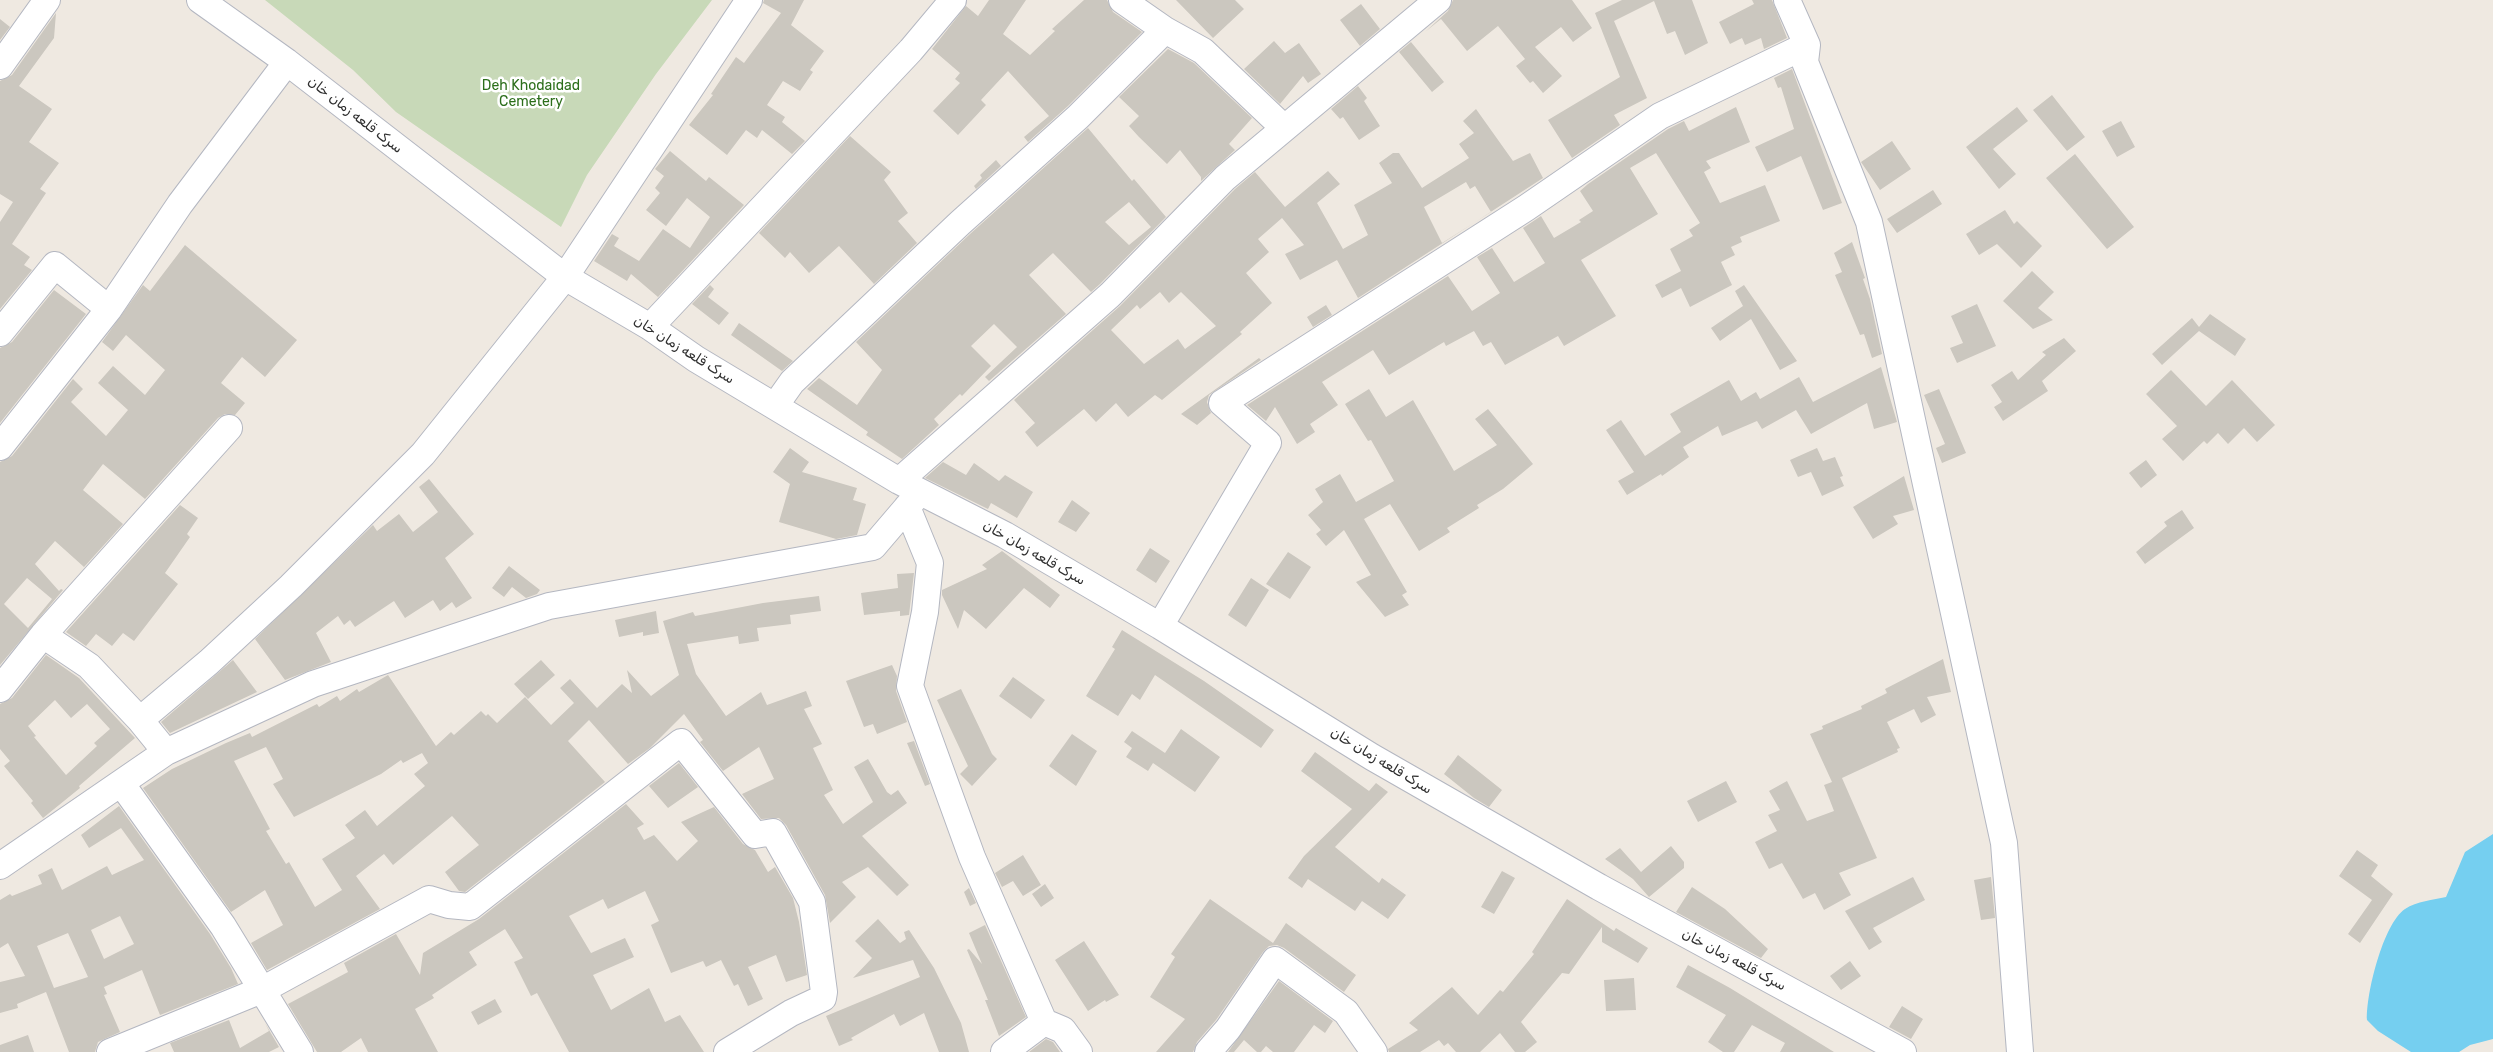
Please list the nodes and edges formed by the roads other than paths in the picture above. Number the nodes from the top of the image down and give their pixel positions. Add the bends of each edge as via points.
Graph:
1 (47, 0) edge
2 (200, 0) edge
3 (749, 0) edge
4 (953, 0) edge
5 (1122, 0) edge
6 (1438, 0) edge
7 (1787, 0) edge
8 (1165, 30) junction
9 (1807, 45) junction
10 (287, 62) junction
11 (0, 66) edge
12 (1284, 128) junction
13 (565, 277) junction
14 (109, 309) junction
15 (650, 327) junction
16 (0, 333) edge
17 (775, 406) junction
18 (229, 428) dead end
19 (0, 446) edge
20 (909, 494) junction
21 (1160, 626) junction
22 (43, 635) junction
23 (0, 689) edge
24 (140, 720) junction
25 (166, 752) junction
26 (121, 783) junction
27 (0, 866) edge
28 (264, 989) junction
29 (1044, 1022) junction
30 (110, 1052) edge
31 (300, 1052) edge
32 (727, 1052) edge
33 (1004, 1052) edge
34 (1079, 1052) edge
35 (1208, 1052) edge
36 (1374, 1052) edge
37 (1903, 1052) edge
38 (2020, 1052) edge

1 - 11 street
2 - 10 street, سرک قلعه زمان خان
3 - 13 street
4 - 15 street
5 - 8 street
6 - 12 street
7 - 9 street
8 - 12 street via 1203,51
8 - 17 street via 1078,117 792,382
9 - 21 street via 1660,116 1526,208 1222,403 1268,443
9 - 38 street via 1806,62 1869,222 2004,843
10 - 13 street, سرک قلعه زمان خان
10 - 14 street via 180,204
12 - 20 street via 1225,178
13 - 15 street, سرک قلعه زمان خان
13 - 24 street via 423,454 291,586
14 - 16 street via 55,265
14 - 19 street
15 - 17 street, سرک قلعه زمان خان
17 - 20 street, سرک قلعه زمان خان
18 - 22 street
20 - 21 street, سرک قلعه زمان خان via 1005,535
20 - 25 street via 873,547 549,606 314,684
20 - 29 street via 930,563 925,612 910,686 972,857
21 - 37 street, سرک قلعه زمان خان via 1397,771 1599,887
22 - 23 street
22 - 24 street via 90,666
24 - 25 street
25 - 26 street
26 - 27 street
26 - 28 street via 176,857
28 - 30 street
28 - 31 street
28 - 32 street via 429,899 470,907 681,742 755,835 773,832 812,902 823,998 791,1013
29 - 33 street
29 - 34 street via 1064,1030
35 - 36 street via 1228,1029 1275,960 1346,1012

